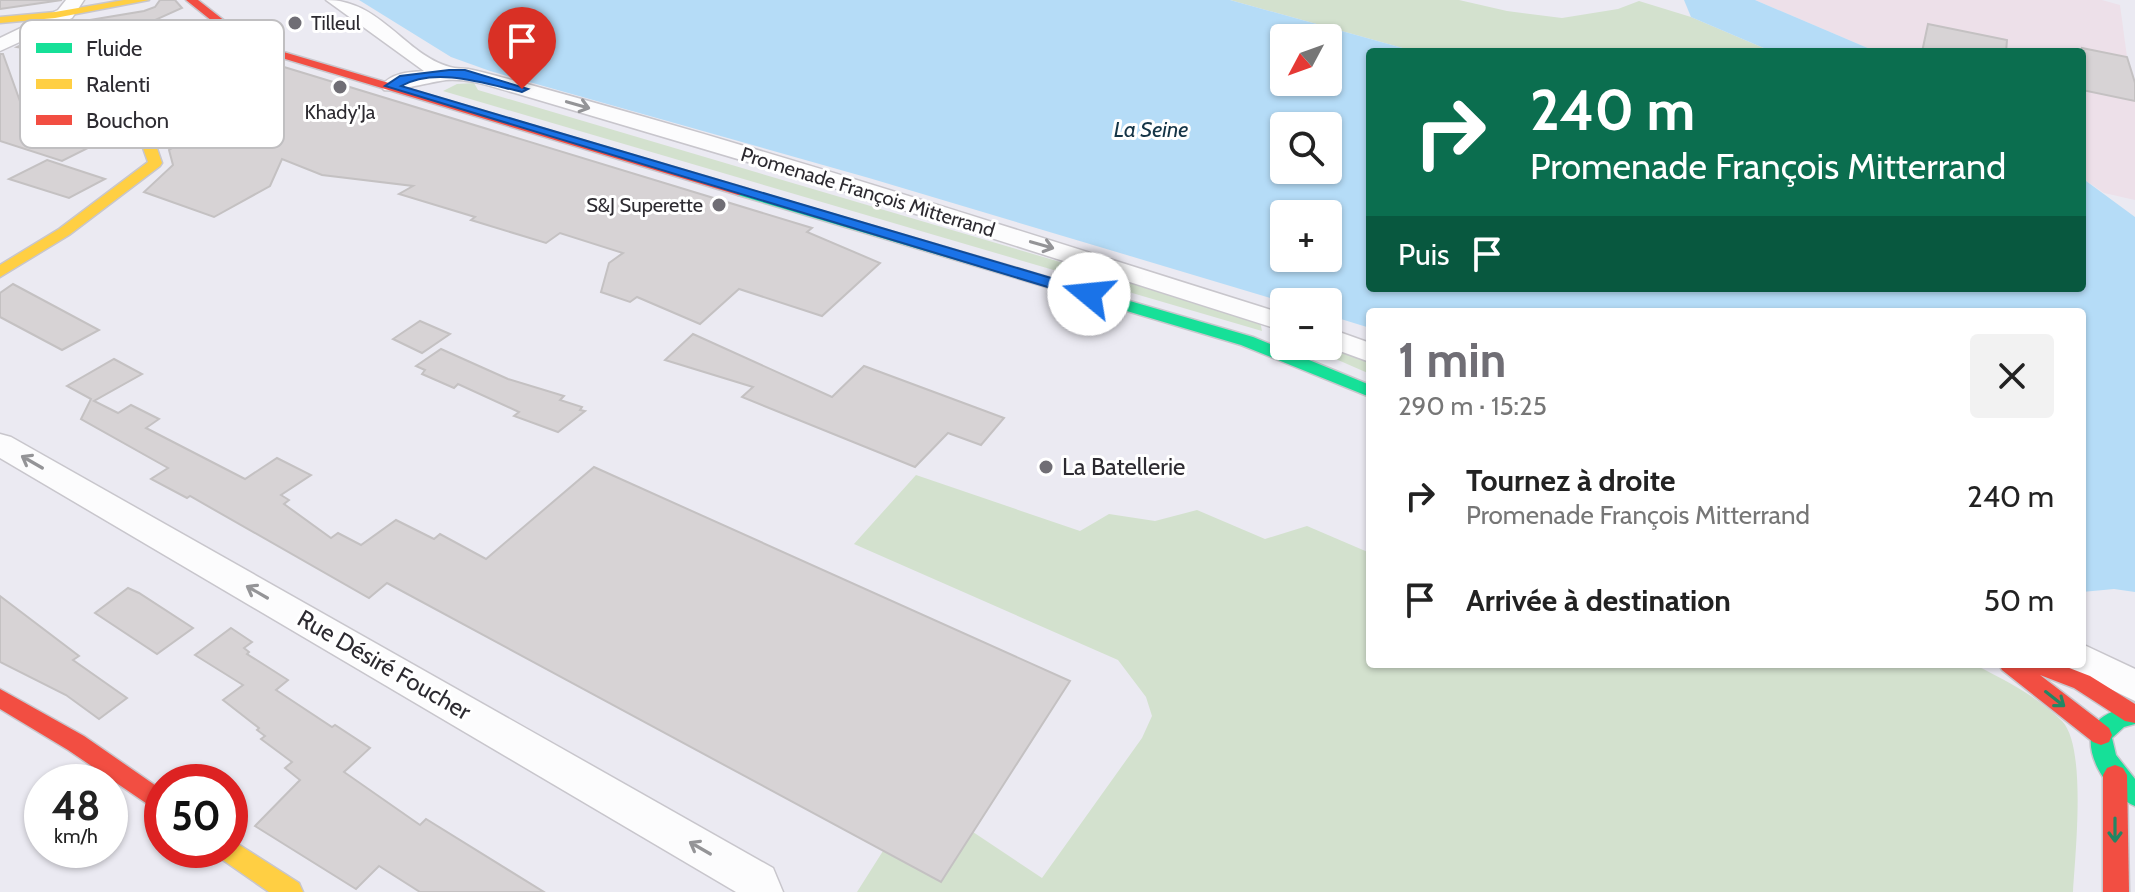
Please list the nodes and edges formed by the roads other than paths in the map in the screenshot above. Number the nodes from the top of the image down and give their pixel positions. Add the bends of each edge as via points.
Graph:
1 (144, 0) edge
2 (191, 0) edge
3 (336, 6) edge
4 (70, 7) edge
5 (0, 20) edge
6 (46, 20) edge
7 (219, 20) edge
8 (20, 34) edge
9 (0, 45) edge
10 (284, 54) edge
11 (449, 74) junction
12 (391, 86) junction
13 (150, 148) edge
14 (0, 272) edge
15 (1270, 319) edge
16 (1342, 342) edge
17 (1366, 351) edge
18 (1366, 389) edge
19 (0, 444) edge
20 (2086, 663) edge
21 (2015, 668) edge
22 (2045, 668) edge
23 (0, 698) edge
24 (2134, 705) edge
25 (2101, 735) junction
26 (2115, 775) junction
27 (144, 790) edge
28 (2135, 795) edge
29 (248, 863) edge
30 (2135, 871) edge
31 (2116, 888) edge
32 (290, 892) edge
33 (762, 892) edge

1 - 4 main road
2 - 7 main road
3 - 11 street, Promenade François Mitterrand
4 - 5 main road
4 - 6 street
8 - 9 street
10 - 12 main road
11 - 12 street, Promenade François Mitterrand via 404,79
11 -> 15 street, Promenade François Mitterrand via 465,74 700,140
12 - 18 main road via 1247,341
13 - 14 main road via 155,163 64,232
16 - 17 street
33 -> 19 street, Rue Désiré Foucher via 758,882 721,860
20 - 24 street
21 -> 25 main road
22 - 24 main road
23 - 27 main road
24 - 25 main road via 2105,725
25 - 26 main road via 2102,756
26 - 28 main road
26 -> 31 main road
29 - 32 main road
30 - 31 main road

